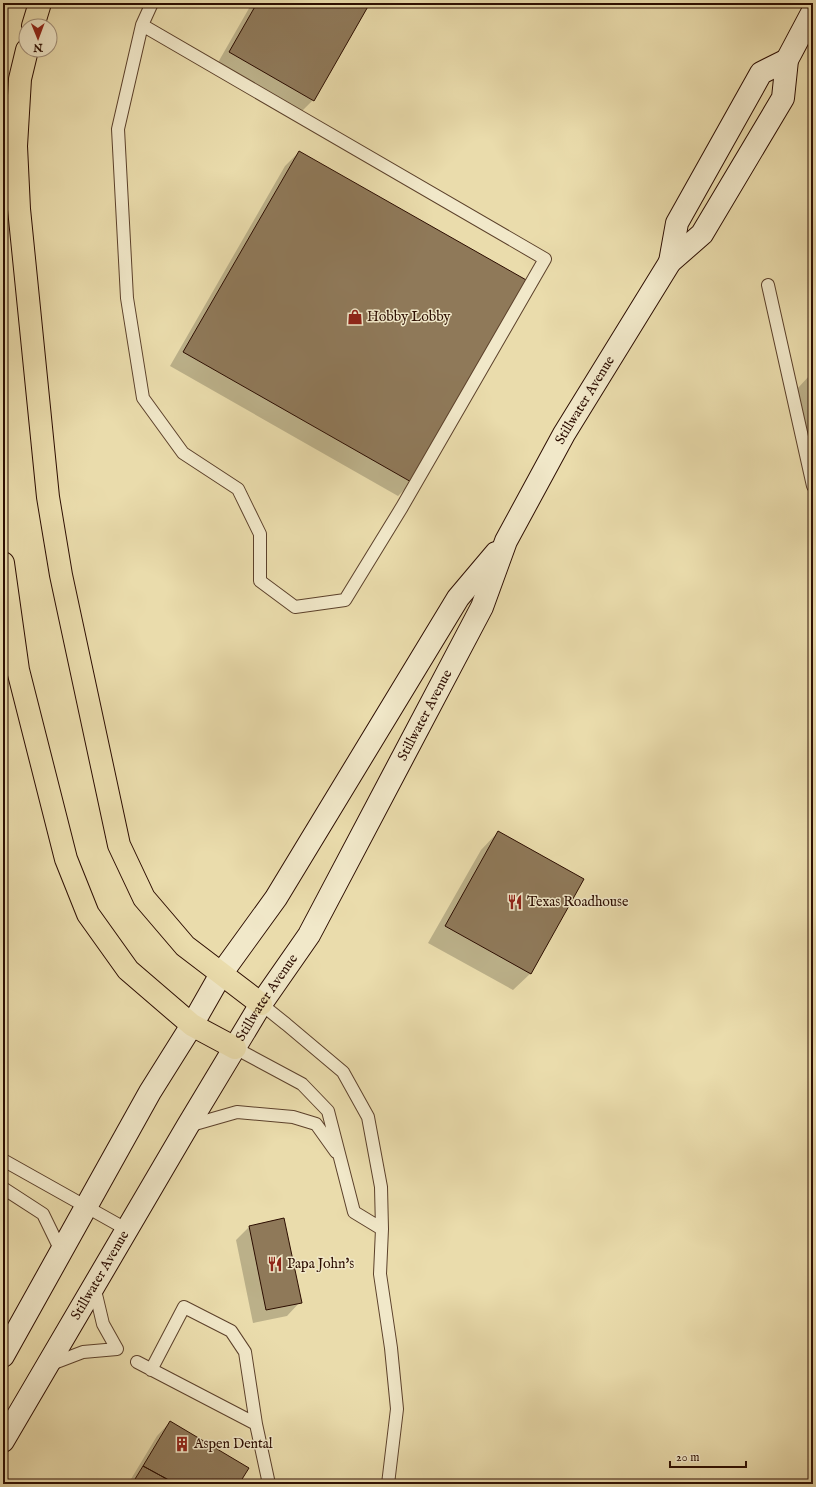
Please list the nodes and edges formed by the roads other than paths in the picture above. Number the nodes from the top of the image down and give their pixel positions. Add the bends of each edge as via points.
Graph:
1 (40, 3) edge
2 (152, 3) edge
3 (813, 11) edge
4 (35, 18) edge
5 (142, 25) junction
6 (25, 58) edge
7 (787, 60) junction
8 (670, 262) junction
9 (768, 285) dead end
10 (813, 486) edge
11 (506, 542) junction
12 (3, 563) edge
13 (3, 618) edge
14 (18, 670) junction
15 (221, 974) junction
16 (261, 1004) junction
17 (192, 1025) junction
18 (235, 1048) junction
19 (187, 1126) junction
20 (340, 1159) junction
21 (3, 1160) edge
22 (3, 1188) edge
23 (86, 1206) junction
24 (126, 1229) junction
25 (382, 1229) junction
26 (61, 1251) junction
27 (93, 1285) junction
28 (3, 1356) edge
29 (137, 1362) dead end
30 (47, 1366) junction
31 (151, 1370) junction
32 (256, 1424) junction
33 (3, 1441) edge
34 (269, 1484) edge
35 (388, 1484) edge

1 - 4 highway
2 - 5 lane
3 - 7 main road, Stillwater Avenue
5 - 5 lane via 118,129 127,298 143,398 183,453 238,489 260,534 260,581 295,607 345,600 406,500 545,259
6 - 15 highway via 20,79 16,146 19,209 48,497 61,575 119,845 144,898 185,946
7 - 8 main road, Stillwater Avenue via 783,98 769,123 702,234
7 - 8 main road, Stillwater Avenue via 761,73 677,223
8 - 11 main road, Stillwater Avenue via 564,434
9 - 10 lane
11 - 15 main road, Stillwater Avenue via 458,598 276,898
11 - 16 main road, Stillwater Avenue via 482,607 324,907 309,935
12 - 14 highway
13 - 14 highway
14 - 17 highway via 66,859 88,914 128,970
15 - 16 highway
15 - 17 main road, Stillwater Avenue
16 - 18 main road, Stillwater Avenue
16 - 25 lane via 344,1072 368,1117 381,1187
17 - 18 highway
17 - 23 main road, Stillwater Avenue via 150,1092
18 - 19 main road, Stillwater Avenue
18 - 20 lane via 302,1084 328,1111
19 - 20 lane via 237,1112 293,1118 316,1124
19 - 24 main road, Stillwater Avenue
20 - 25 lane via 354,1212
21 - 23 lane
22 - 26 lane via 43,1214
23 - 24 lane
23 - 26 main road, Stillwater Avenue
24 - 27 main road, Stillwater Avenue
25 - 35 lane via 380,1274 391,1348 396,1409
26 - 28 main road, Stillwater Avenue
27 - 30 main road, Stillwater Avenue
27 - 30 lane via 103,1324 117,1349 83,1352
29 - 31 lane
30 - 33 main road, Stillwater Avenue
31 - 32 lane
31 - 32 lane via 184,1307 231,1331 245,1352
32 - 34 lane

